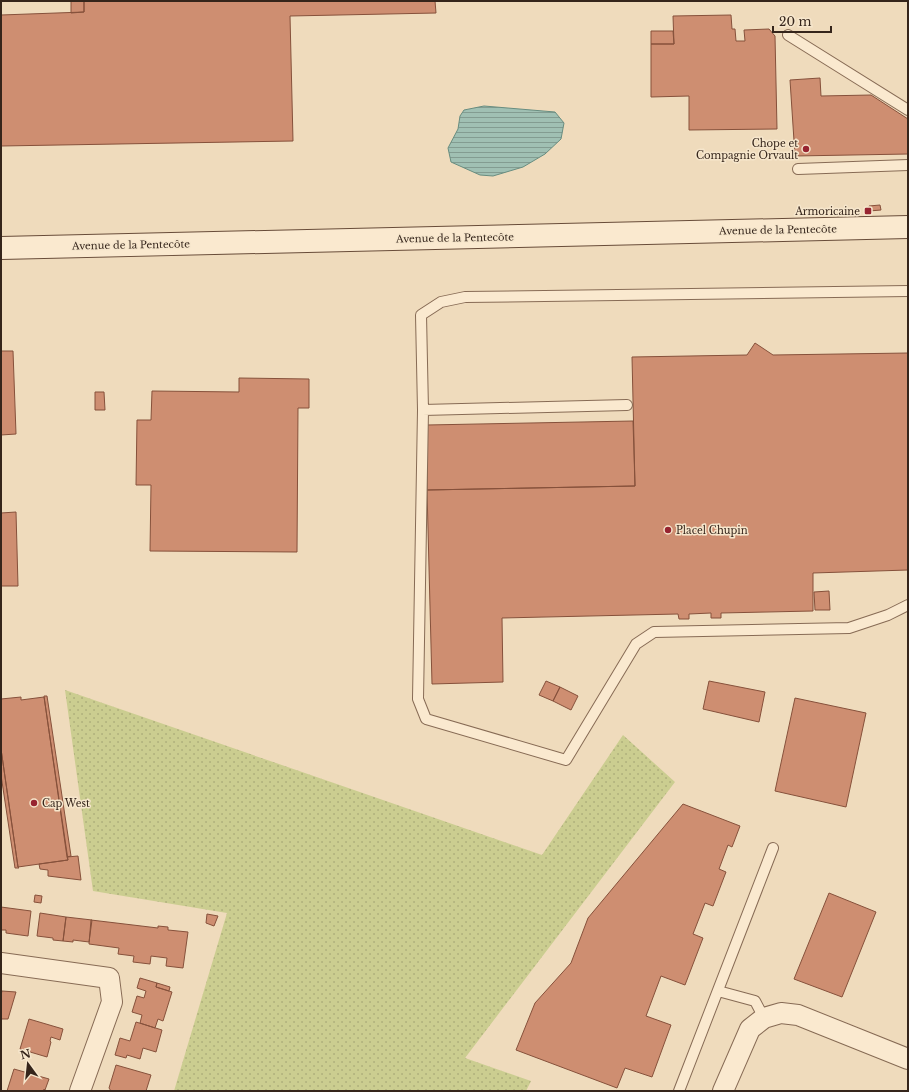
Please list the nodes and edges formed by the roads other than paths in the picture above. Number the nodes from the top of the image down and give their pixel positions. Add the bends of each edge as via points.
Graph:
1 (788, 35) dead end
2 (908, 110) edge
3 (908, 165) edge
4 (798, 169) dead end
5 (908, 227) edge
6 (1, 248) edge
7 (908, 291) edge
8 (627, 406) dead end
9 (423, 410) junction
10 (908, 605) edge
11 (774, 848) dead end
12 (1, 963) edge
13 (718, 991) junction
14 (764, 1018) junction
15 (908, 1059) edge
16 (80, 1091) edge
17 (679, 1091) edge
18 (723, 1091) edge

1 - 2 lane
3 - 4 lane
5 - 6 main road, Avenue de la Pentecôte
7 - 9 lane via 465,297 441,302 422,315
8 - 9 lane
9 - 10 lane via 418,699 426,719 566,760 636,644 654,632 849,628 888,615
11 - 13 lane
12 - 16 street via 109,978 112,1002
13 - 14 lane via 755,1001
13 - 17 lane
14 - 15 street via 781,1013 798,1016
14 - 18 street via 750,1029

